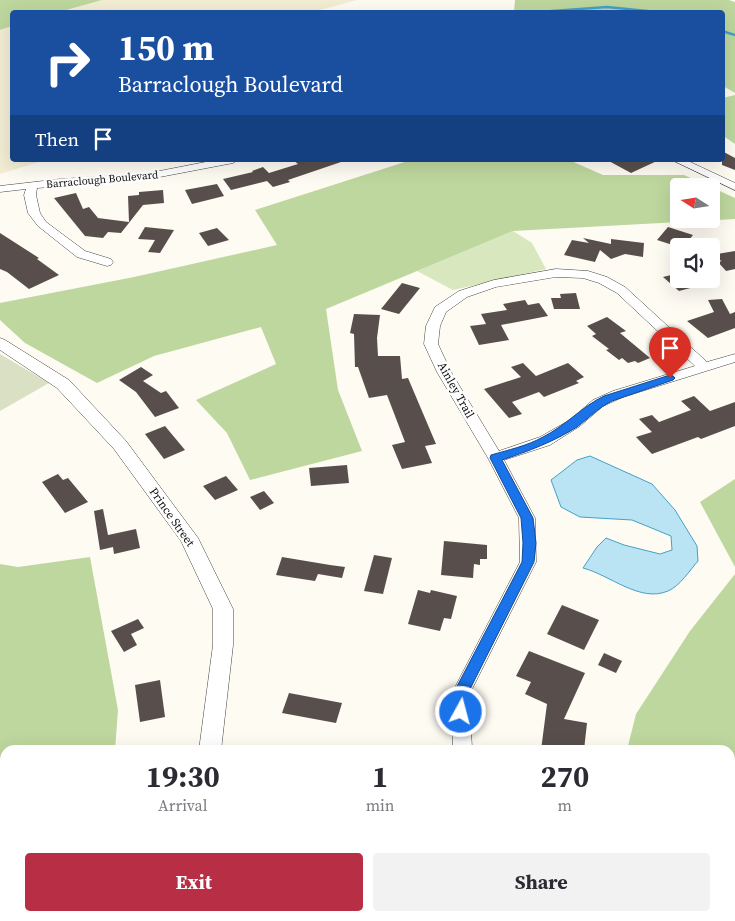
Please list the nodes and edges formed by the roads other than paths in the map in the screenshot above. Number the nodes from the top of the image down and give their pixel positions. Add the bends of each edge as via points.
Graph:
1 (223, 162) edge
2 (681, 162) edge
3 (32, 185) junction
4 (735, 187) edge
5 (0, 189) edge
6 (106, 262) dead end
7 (0, 343) edge
8 (735, 358) edge
9 (704, 367) junction
10 (495, 458) junction
11 (211, 745) edge
12 (462, 745) edge

1 - 3 street, Barraclough Boulevard via 144,177
2 - 4 street
3 - 5 street, Barraclough Boulevard
3 - 6 street via 30,196 34,213 42,224 81,254
7 - 11 street, Prince Street via 63,384 120,446 189,538 223,609 223,645
8 - 9 street
9 - 10 street via 618,394 598,403 575,423 545,441
9 - 10 street, Ainley Trail via 621,290 584,274 556,273 494,284 463,294 440,310 433,326 431,344
10 - 12 street, Ainley Trail via 527,518 528,562 460,694

